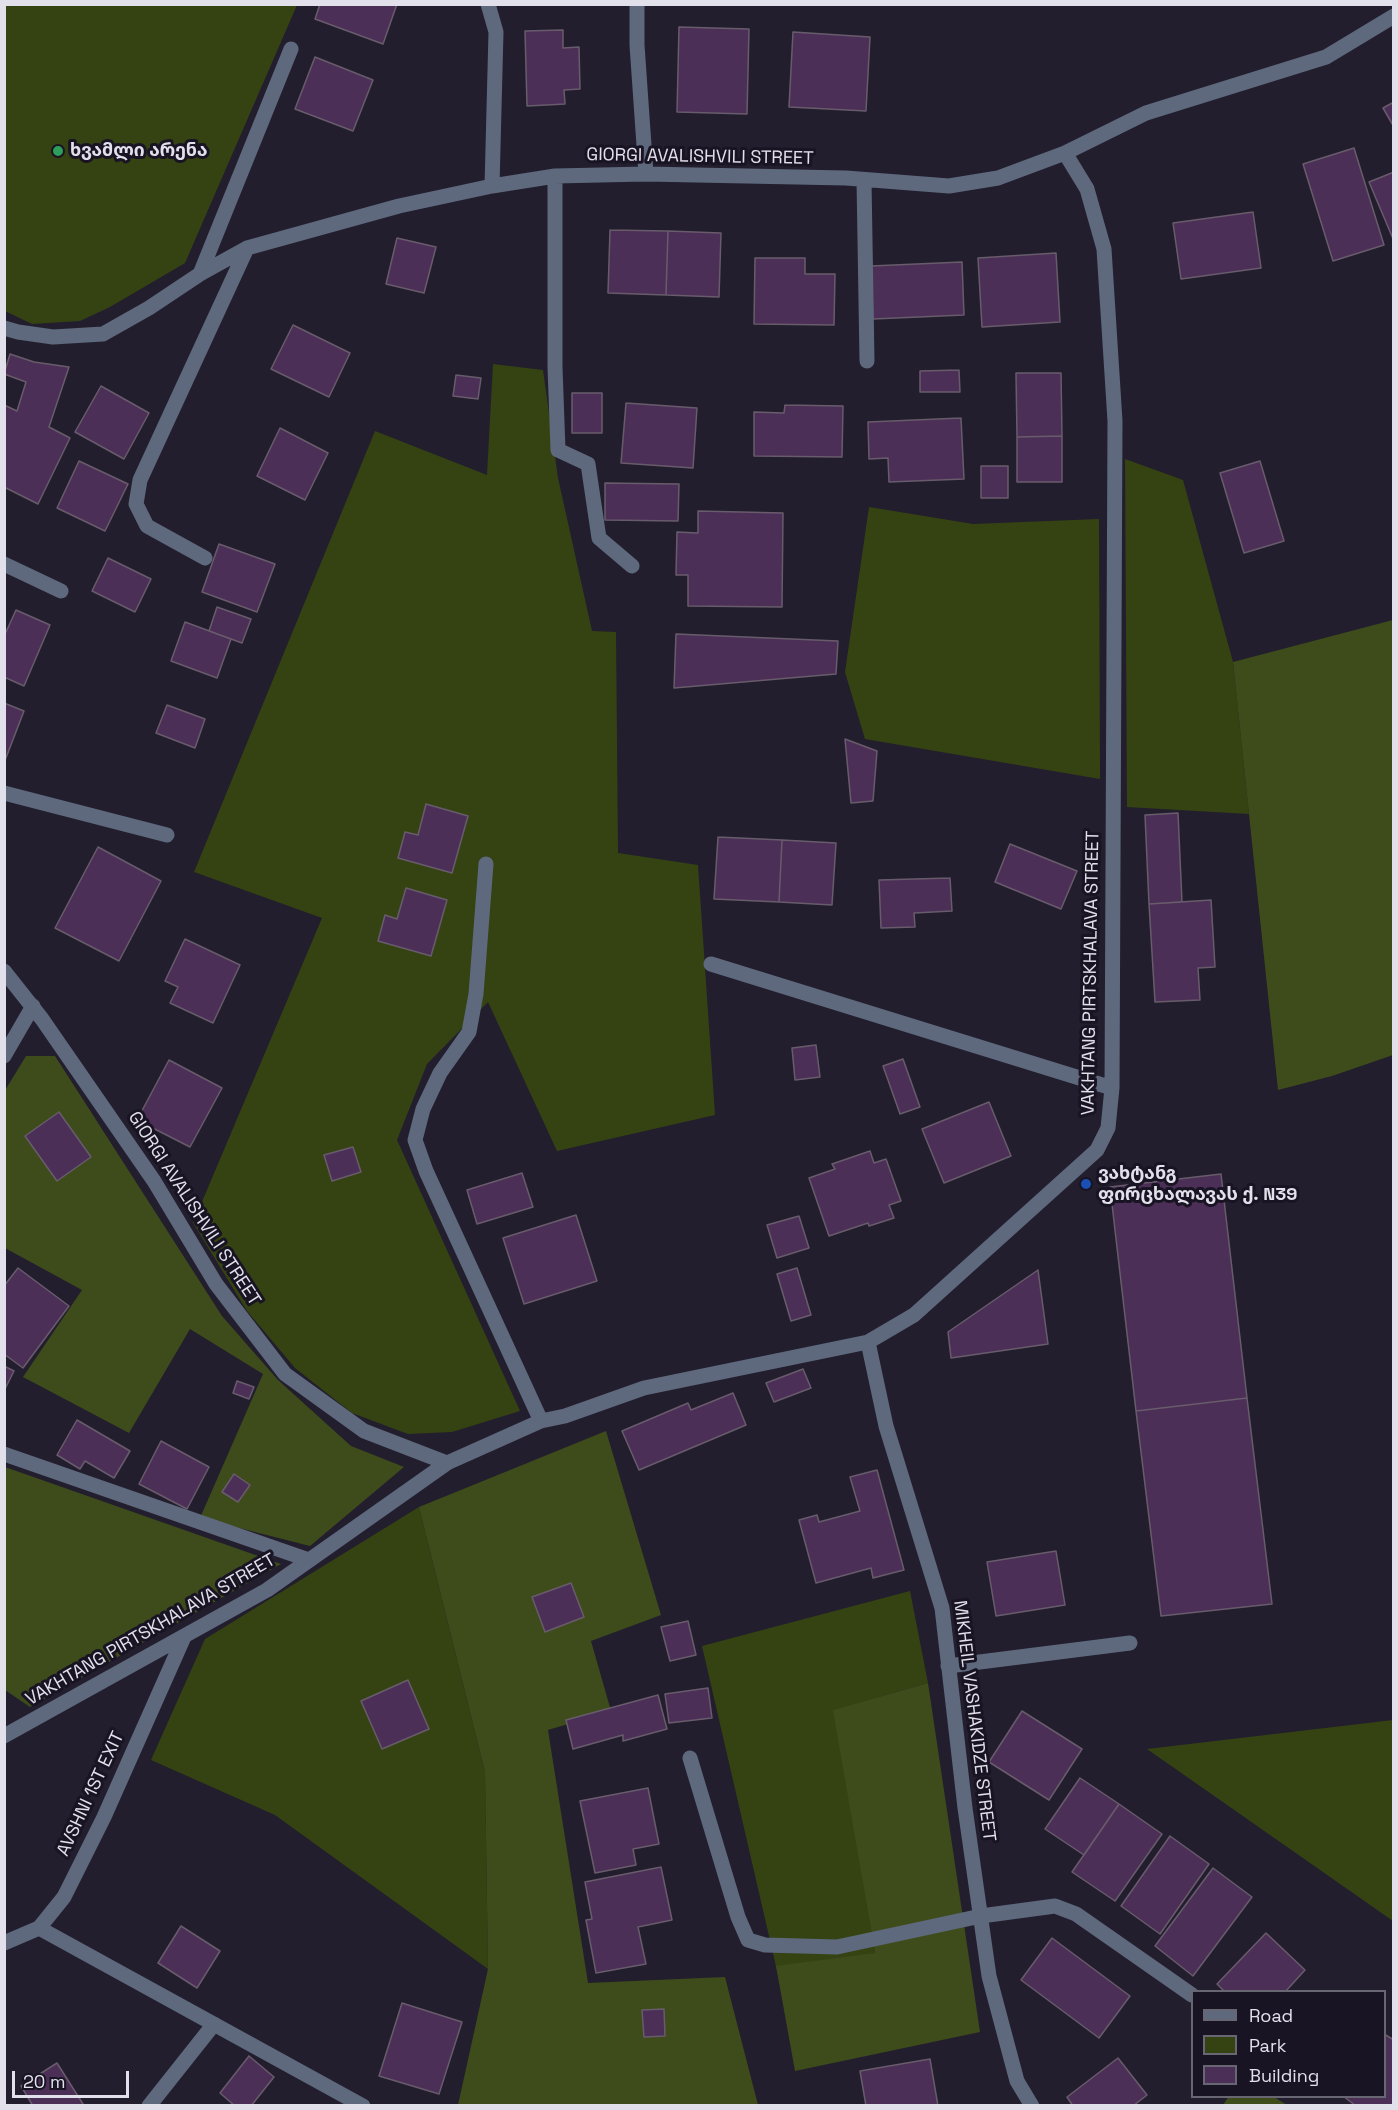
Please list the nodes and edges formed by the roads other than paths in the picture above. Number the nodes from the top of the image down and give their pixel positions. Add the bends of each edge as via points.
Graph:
1 (488, 4) edge
2 (637, 4) edge
3 (1394, 16) edge
4 (291, 49) dead end
5 (1065, 153) junction
6 (646, 174) junction
7 (555, 176) junction
8 (864, 180) junction
9 (492, 186) junction
10 (247, 248) junction
11 (200, 274) junction
12 (4, 328) edge
13 (867, 361) dead end
14 (205, 558) dead end
15 (4, 564) edge
16 (633, 566) dead end
17 (62, 591) dead end
18 (4, 793) edge
19 (167, 835) dead end
20 (486, 864) dead end
21 (711, 964) dead end
22 (4, 972) edge
23 (33, 1006) junction
24 (4, 1056) edge
25 (1112, 1088) junction
26 (868, 1342) junction
27 (541, 1421) junction
28 (4, 1454) edge
29 (447, 1462) junction
30 (309, 1560) junction
31 (184, 1637) junction
32 (1130, 1643) dead end
33 (948, 1666) junction
34 (4, 1736) edge
35 (690, 1758) dead end
36 (981, 1916) junction
37 (39, 1928) junction
38 (4, 1943) edge
39 (1191, 1994) edge
40 (214, 2024) junction
41 (149, 2106) edge
42 (363, 2106) edge
43 (1032, 2106) edge

1 - 9 street via 496,32
2 - 6 street
3 - 5 street, GIORGI AVALISHVILI STREET via 1326,57 1146,113
4 - 11 street
5 - 8 street, GIORGI AVALISHVILI STREET via 998,178 949,186
5 - 25 street, VAKHTANG PIRTSKHALAVA STREET via 1087,189 1104,249 1115,422
6 - 7 street, GIORGI AVALISHVILI STREET
6 - 8 street, GIORGI AVALISHVILI STREET
7 - 9 street, GIORGI AVALISHVILI STREET
7 - 16 street via 558,450 588,464 599,538
8 - 13 street
9 - 10 street, GIORGI AVALISHVILI STREET via 399,206
10 - 11 street, GIORGI AVALISHVILI STREET
10 - 14 street via 140,480 136,504 147,526
11 - 12 street, GIORGI AVALISHVILI STREET via 103,334 53,337
15 - 17 street
18 - 19 street
20 - 27 street via 476,994 469,1032 440,1073 423,1109 415,1140
21 - 25 street
22 - 23 street, GIORGI AVALISHVILI STREET
23 - 24 street
23 - 29 street, GIORGI AVALISHVILI STREET via 154,1181 216,1284 285,1374 364,1431
25 - 26 street, VAKHTANG PIRTSKHALAVA STREET via 1108,1128 1097,1150 914,1314
26 - 27 street, VAKHTANG PIRTSKHALAVA STREET via 644,1388
26 - 33 street, MIKHEIL VASHAKIDZE STREET via 886,1426 942,1608
27 - 29 street, VAKHTANG PIRTSKHALAVA STREET
28 - 30 street
29 - 30 street, VAKHTANG PIRTSKHALAVA STREET
30 - 31 street, VAKHTANG PIRTSKHALAVA STREET via 267,1590
31 - 34 street, VAKHTANG PIRTSKHALAVA STREET
31 - 37 street, AVSHNI 1ST EXIT via 104,1817 64,1897
32 - 33 street
33 - 36 street, MIKHEIL VASHAKIDZE STREET
35 - 36 street via 748,1940 765,1945 837,1947
36 - 39 street via 1055,1906 1076,1914
36 - 43 street, MIKHEIL VASHAKIDZE STREET via 989,1976 1017,2081
37 - 38 street, AVSHNI 1ST EXIT
37 - 40 street
40 - 41 street
40 - 42 street

